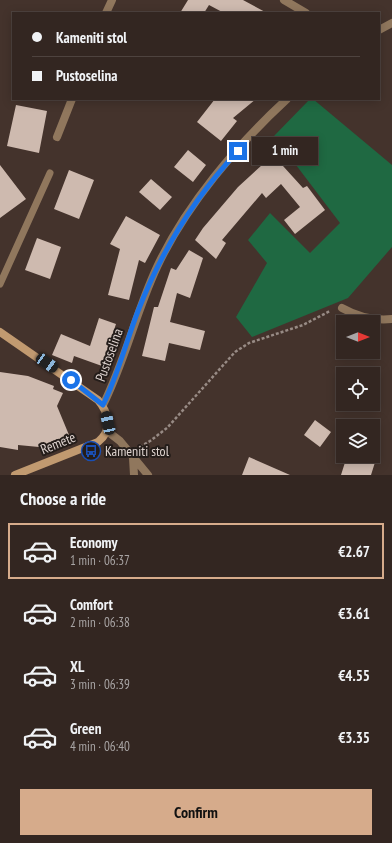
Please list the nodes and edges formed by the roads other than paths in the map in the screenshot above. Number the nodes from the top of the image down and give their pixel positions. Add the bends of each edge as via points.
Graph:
1 (112, 0) edge
2 (284, 0) edge
3 (106, 12) edge
4 (304, 12) edge
5 (392, 23) edge
6 (380, 29) edge
7 (72, 100) edge
8 (286, 100) edge
9 (57, 137) dead end
10 (50, 174) dead end
11 (0, 284) edge
12 (342, 308) road end
13 (392, 319) edge
14 (0, 332) edge
15 (103, 405) junction
16 (107, 431) junction
17 (131, 455) junction
18 (14, 475) edge
19 (134, 475) edge
20 (148, 475) edge

1 - 3 street
2 - 4 street
5 - 6 street
7 - 9 street
8 - 15 street, Pustoselina via 218,172 171,241 139,310
10 - 11 lane
12 - 13 street via 359,317
14 - 15 main road
15 - 16 main road via 108,423
16 - 17 street via 120,441
16 - 18 main road, Remete via 98,442
17 - 19 street
17 - 20 street

